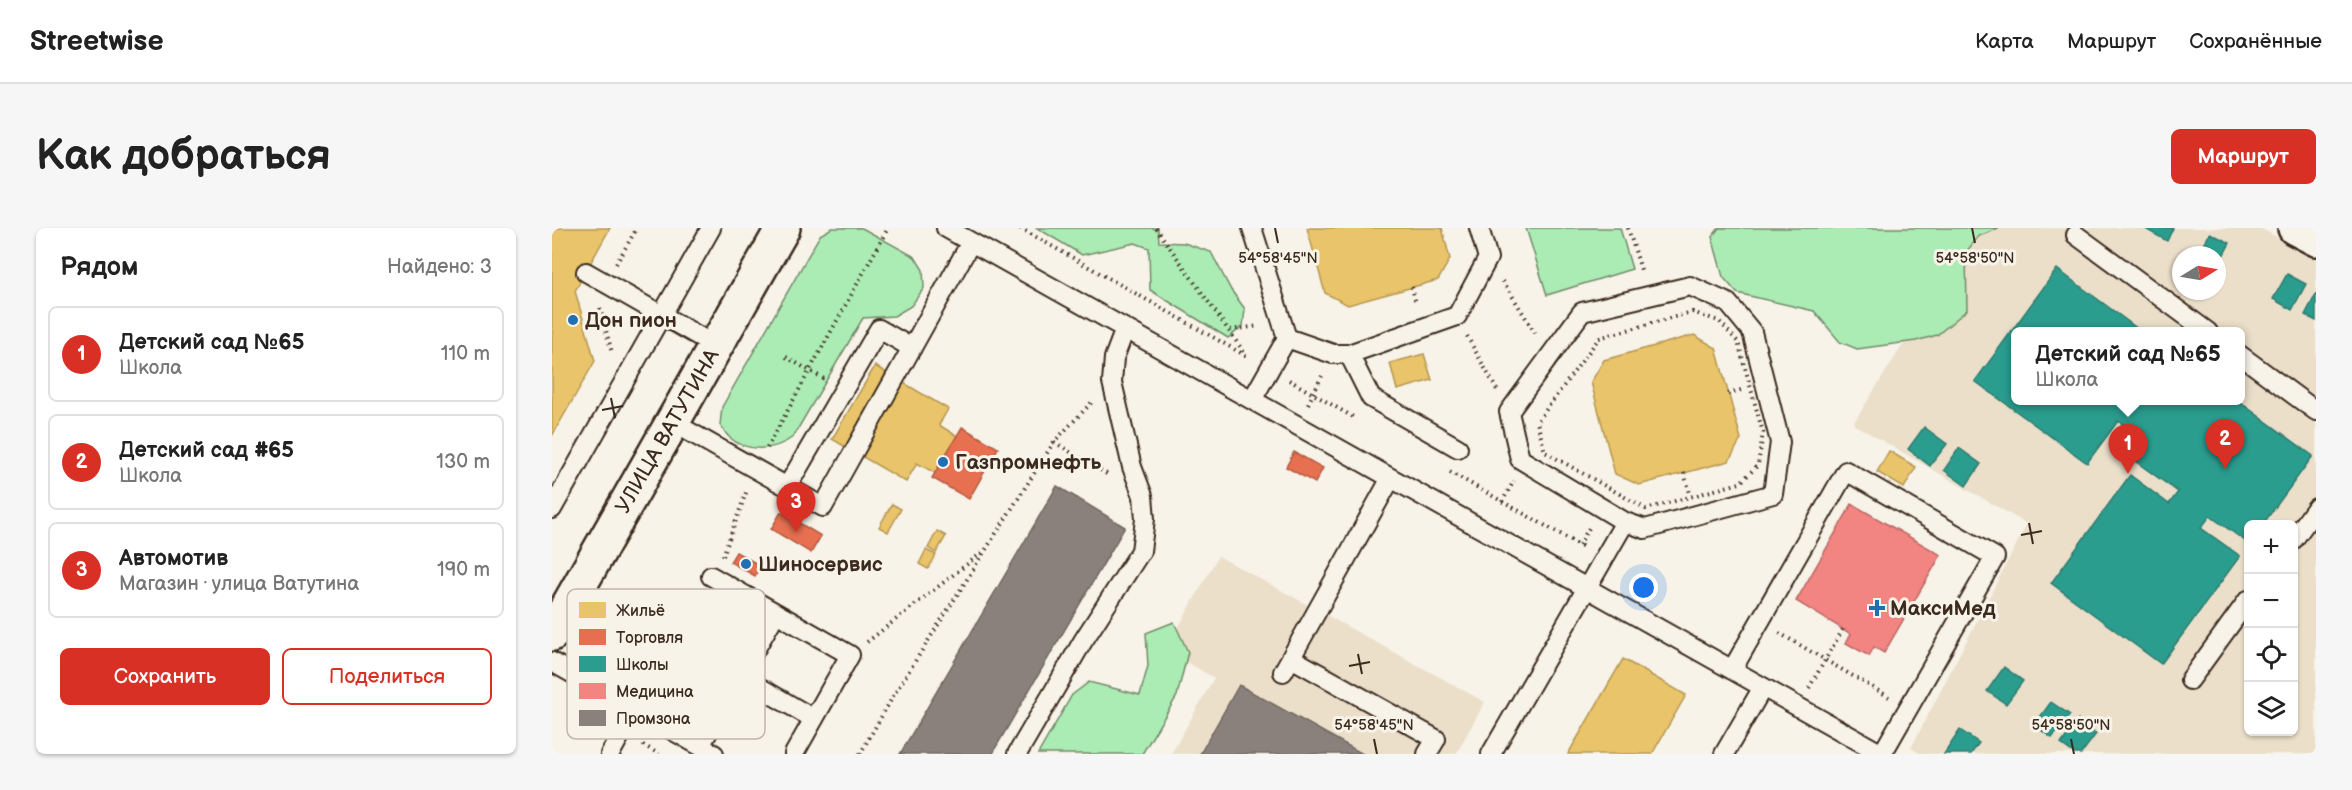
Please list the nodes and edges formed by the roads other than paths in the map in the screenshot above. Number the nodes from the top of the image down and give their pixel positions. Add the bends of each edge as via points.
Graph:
1 (711, 228) edge
2 (783, 228) edge
3 (946, 228) edge
4 (1252, 228) edge
5 (1479, 228) edge
6 (2295, 228) edge
7 (2076, 235) dead end
8 (2316, 239) edge
9 (971, 242) junction
10 (586, 272) dead end
11 (662, 315) junction
12 (2201, 327) edge
13 (1125, 329) junction
14 (1287, 338) junction
15 (716, 346) junction
16 (912, 348) junction
17 (1341, 354) junction
18 (2245, 358) edge
19 (1252, 400) junction
20 (2316, 411) edge
21 (672, 422) junction
22 (1458, 448) dead end
23 (1391, 478) junction
24 (787, 487) junction
25 (2316, 508) edge
26 (552, 509) edge
27 (1625, 522) junction
28 (2298, 533) edge
29 (711, 576) road end
30 (1587, 588) junction
31 (577, 589) edge
32 (733, 589) edge
33 (2244, 606) edge
34 (567, 608) edge
35 (765, 608) edge
36 (776, 614) junction
37 (765, 633) edge
38 (552, 634) edge
39 (552, 662) edge
40 (567, 670) edge
41 (1732, 670) junction
42 (2190, 680) dead end
43 (1763, 687) junction
44 (765, 691) edge
45 (814, 719) junction
46 (618, 739) edge
47 (688, 739) edge
48 (707, 750) edge
49 (610, 754) edge
50 (794, 754) edge
51 (1017, 754) edge
52 (1427, 754) edge
53 (1491, 754) edge
54 (1724, 754) edge
55 (1882, 754) edge

1 - 11 lane
2 - 15 main road, УЛИЦА ВАТУТИНА
3 - 9 lane
4 - 14 lane
5 - 17 lane via 1488,258 1457,316
6 - 8 main road
7 - 12 lane
9 - 13 lane
9 - 16 lane
10 - 11 lane
11 - 15 lane
11 - 26 lane
13 - 19 lane
13 - 51 lane via 1114,358 1112,382 1123,434 1143,496 1145,519 1140,551
14 - 17 lane
14 - 19 lane
15 - 21 main road, УЛИЦА ВАТУТИНА
16 - 24 lane via 879,329
16 - 24 lane via 823,507
17 - 22 lane via 1371,398
18 - 20 lane
19 - 23 lane
21 - 24 lane
21 - 31 main road, УЛИЦА ВАТУТИНА
23 - 30 lane
23 - 52 lane via 1287,665 1436,739
25 - 28 lane
27 - 27 lane via 1645,529 1773,494 1780,442 1752,332 1728,303 1690,286 1582,312 1509,412 1520,459
27 - 30 lane
29 - 32 lane
30 - 41 lane
30 - 53 lane
33 - 42 lane
34 - 38 main road, УЛИЦА ВАТУТИНА
35 - 36 lane
36 - 37 lane
36 - 45 lane via 849,655
39 - 40 lane
41 - 43 lane
41 - 55 lane via 1846,471 1995,556
43 - 54 lane
43 - 55 lane
44 - 45 lane
45 - 50 lane
46 - 49 lane
47 - 48 lane

